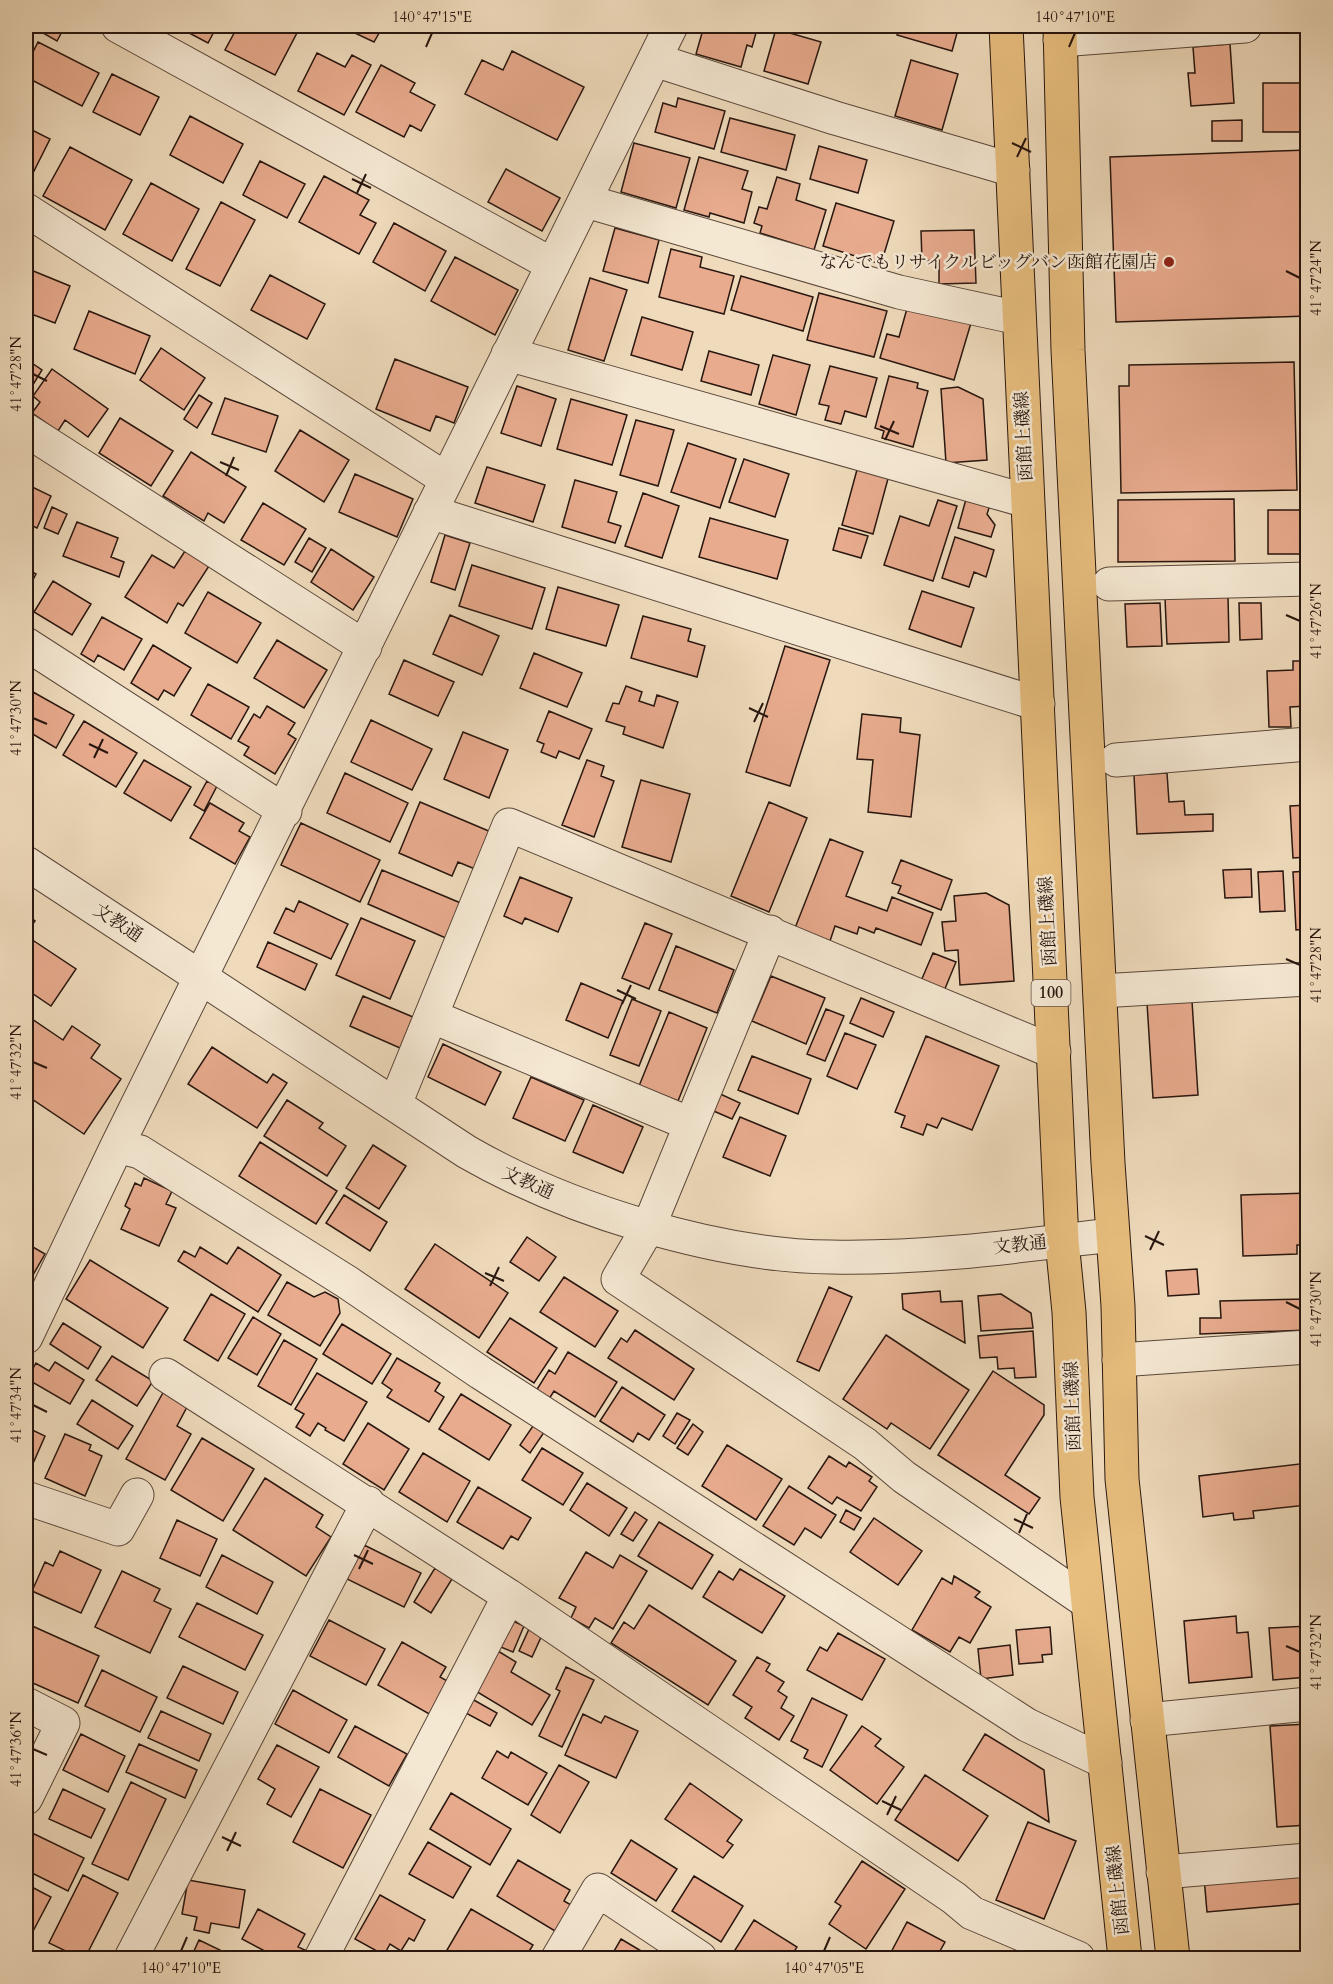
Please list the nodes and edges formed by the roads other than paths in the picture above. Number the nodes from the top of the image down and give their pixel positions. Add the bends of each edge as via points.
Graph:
1 (118, 26) edge
2 (671, 26) edge
3 (1006, 26) edge
4 (1245, 26) edge
5 (1060, 33) edge
6 (655, 60) junction
7 (1013, 170) junction
8 (586, 201) junction
9 (26, 210) edge
10 (554, 265) junction
11 (1019, 318) junction
12 (508, 354) junction
13 (26, 430) edge
14 (446, 479) junction
15 (1028, 501) junction
16 (430, 512) junction
17 (1308, 579) edge
18 (1109, 584) dead end
19 (26, 644) edge
20 (365, 647) junction
21 (1038, 704) junction
22 (1308, 744) edge
23 (1116, 760) dead end
24 (285, 811) junction
25 (26, 863) edge
26 (770, 932) junction
27 (201, 978) junction
28 (1308, 979) edge
29 (1100, 991) junction
30 (431, 1016) junction
31 (1054, 1052) junction
32 (395, 1104) junction
33 (690, 1124) junction
34 (117, 1146) junction
35 (649, 1226) junction
36 (1112, 1235) junction
37 (1062, 1241) junction
38 (28, 1326) edge
39 (1308, 1347) edge
40 (1119, 1360) junction
41 (166, 1375) dead end
42 (137, 1495) dead end
43 (26, 1498) edge
44 (368, 1503) junction
45 (509, 1596) junction
46 (1087, 1602) junction
47 (26, 1704) edge
48 (1308, 1704) edge
49 (1148, 1720) junction
50 (1105, 1762) junction
51 (26, 1798) edge
52 (1308, 1860) edge
53 (1163, 1872) junction
54 (131, 1959) edge
55 (321, 1959) edge
56 (558, 1959) edge
57 (700, 1959) edge
58 (1078, 1959) edge
59 (1125, 1959) edge
60 (1173, 1959) edge

1 - 10 street
2 - 6 street
3 - 7 main road, 函館上磯線 / 100
4 - 5 street
5 - 29 main road via 1068,350
6 - 7 street
6 - 8 street
7 - 11 main road, 函館上磯線 / 100
8 - 10 street
8 - 11 street via 899,292
9 - 14 street
10 - 12 street
11 - 15 main road, 函館上磯線 / 100
12 - 14 street
12 - 15 street
13 - 20 street
14 - 16 street
15 - 21 main road, 函館上磯線 / 100
16 - 20 street
16 - 21 street
17 - 18 street
19 - 24 street
20 - 24 street
21 - 31 main road, 函館上磯線 / 100
22 - 23 street
24 - 27 street
25 - 27 street, 文教通
26 - 30 street via 509,825
26 - 31 street
26 - 33 street
27 - 32 street, 文教通
27 - 34 street
28 - 29 street
29 - 36 main road
30 - 32 street
30 - 33 street
31 - 37 main road, 函館上磯線 / 100
32 - 35 street, 文教通 via 500,1171 558,1196
33 - 35 street
34 - 38 street
34 - 50 street via 140,1152 347,1282 481,1373 1027,1725
35 - 37 street, 文教通 via 739,1248 829,1258 906,1256
35 - 46 street via 618,1279 865,1444 904,1477
36 - 37 street, 文教通
36 - 40 main road
37 - 46 main road, 函館上磯線 / 100
39 - 40 street
40 - 49 main road via 1122,1479
41 - 44 street
42 - 43 street via 118,1529
44 - 45 street
44 - 54 street
45 - 55 street
45 - 58 street via 972,1913
46 - 50 main road, 函館上磯線 / 100
47 - 51 street via 63,1723
48 - 49 street
49 - 53 main road
50 - 59 main road, 函館上磯線 / 100
52 - 53 street
53 - 60 main road
56 - 57 street via 598,1890

